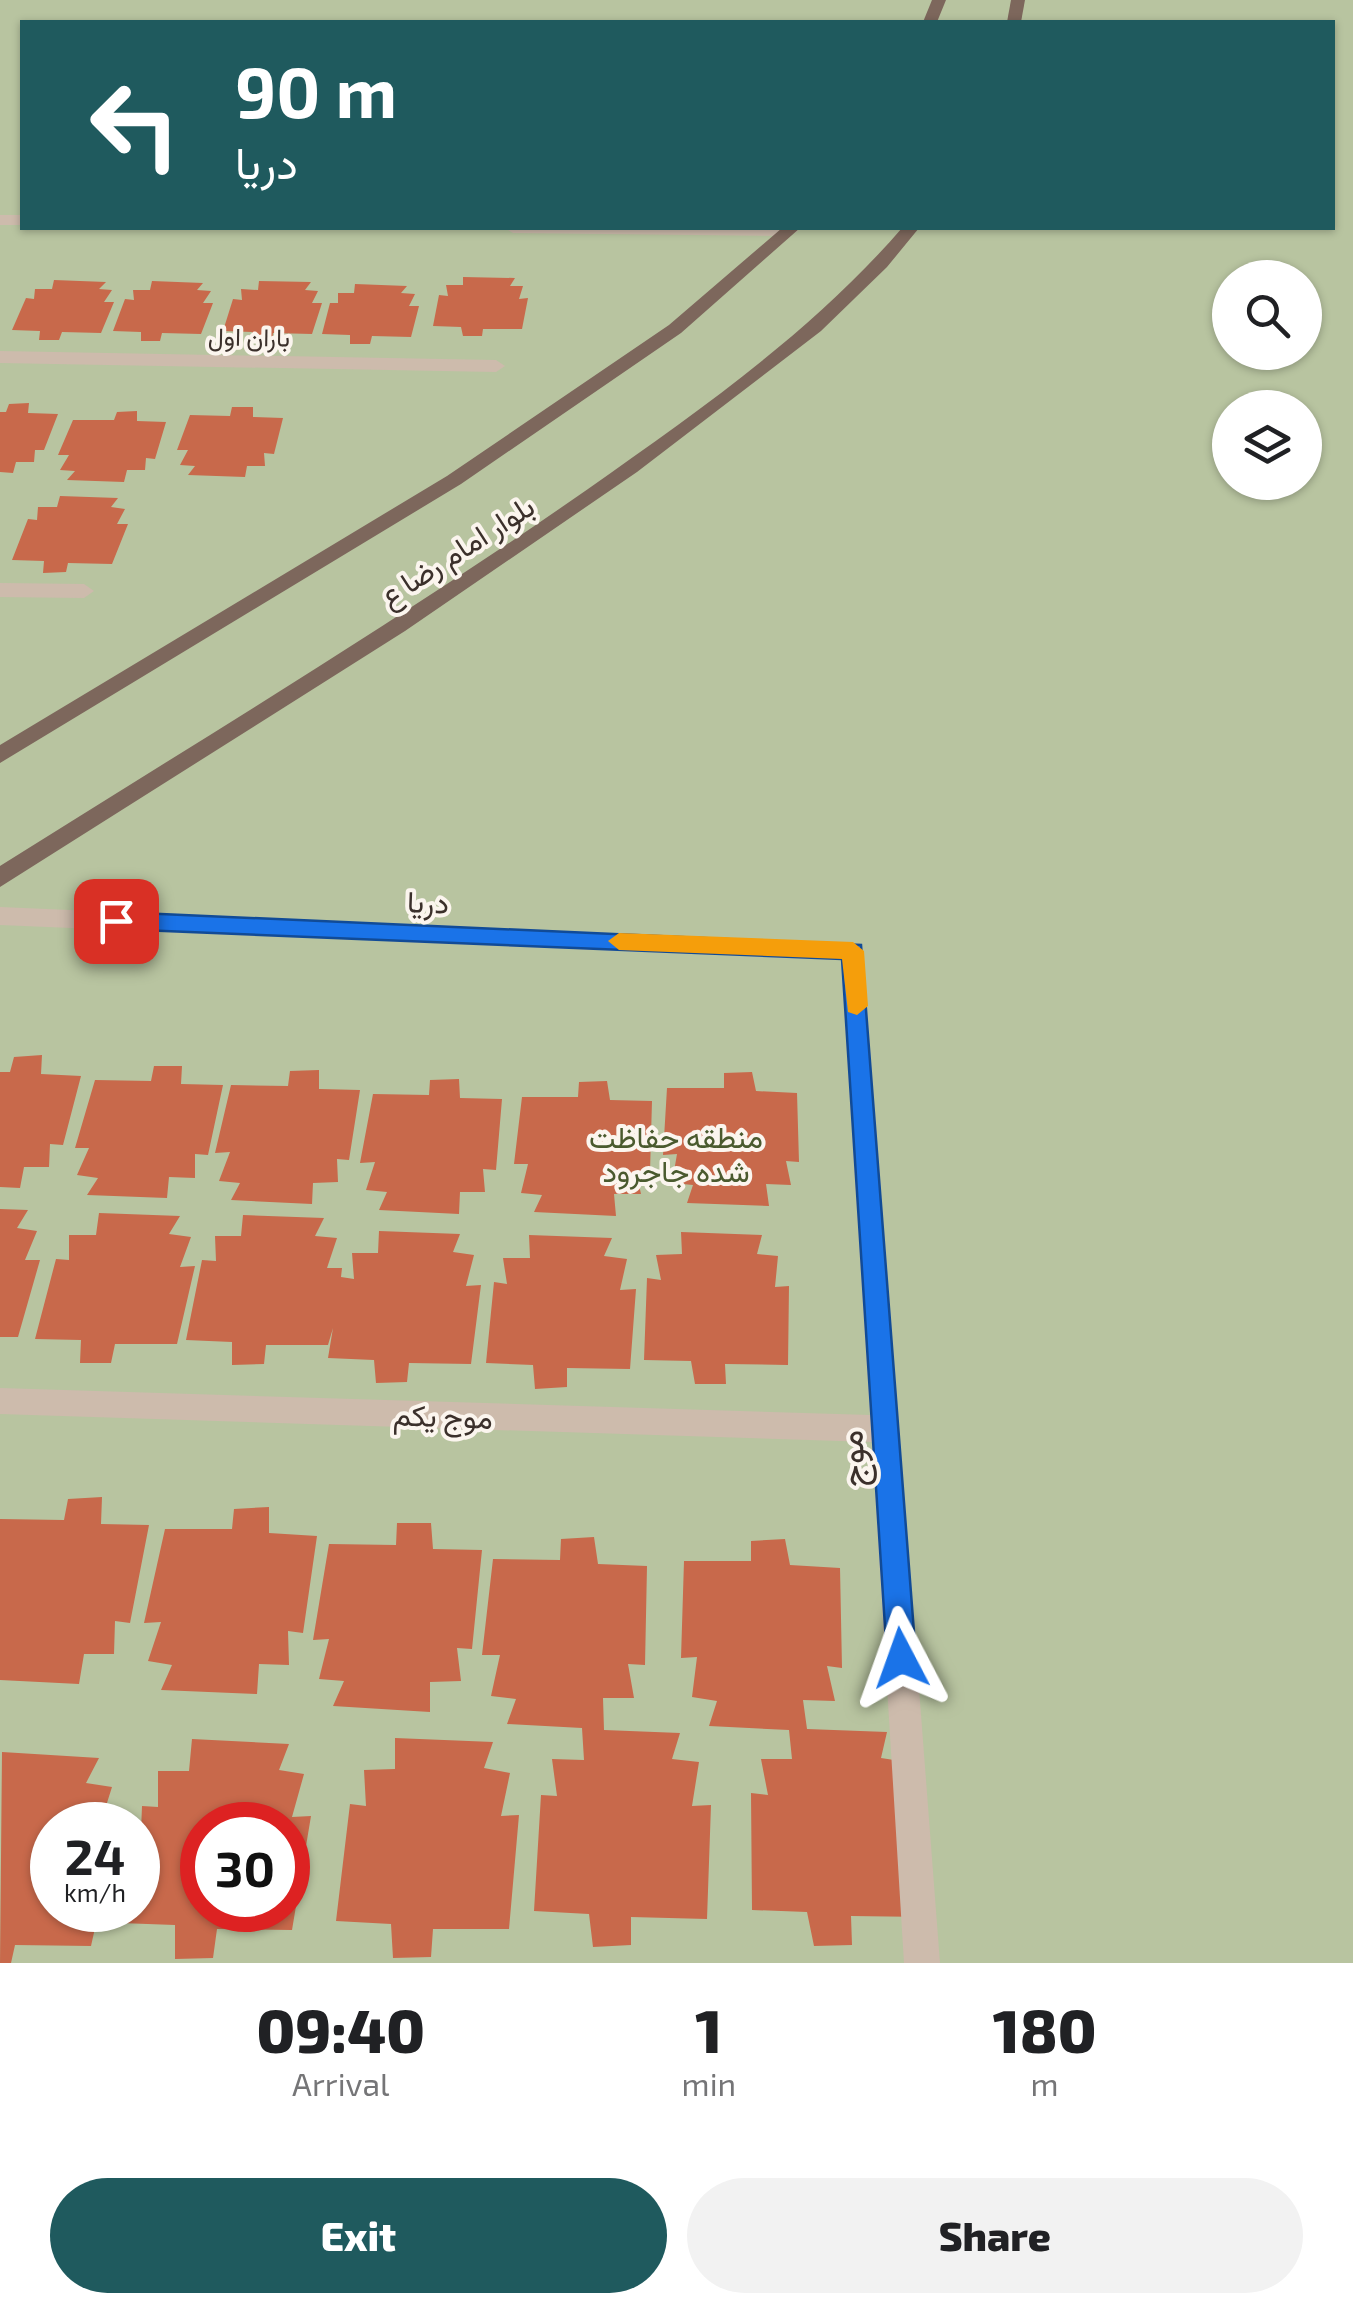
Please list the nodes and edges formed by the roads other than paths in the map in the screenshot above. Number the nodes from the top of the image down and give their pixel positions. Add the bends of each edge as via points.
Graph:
1 (790, 230) edge
2 (909, 230) edge
3 (0, 356) edge
4 (496, 366) dead end
5 (0, 590) edge
6 (84, 591) dead end
7 (0, 755) edge
8 (0, 878) edge
9 (0, 916) edge
10 (853, 951) joint
11 (0, 1401) edge
12 (885, 1429) junction
13 (922, 1963) edge

1 - 7 main road, بلوار امام رضا ع via 675,330 454,480
2 - 8 main road, بلوار امام رضا ع via 770,367 544,530
3 - 4 street, باران اول
5 - 6 street
9 - 10 street, دریا
10 - 12 street, موج
11 - 12 street, موج یکم
12 - 13 street, موج

